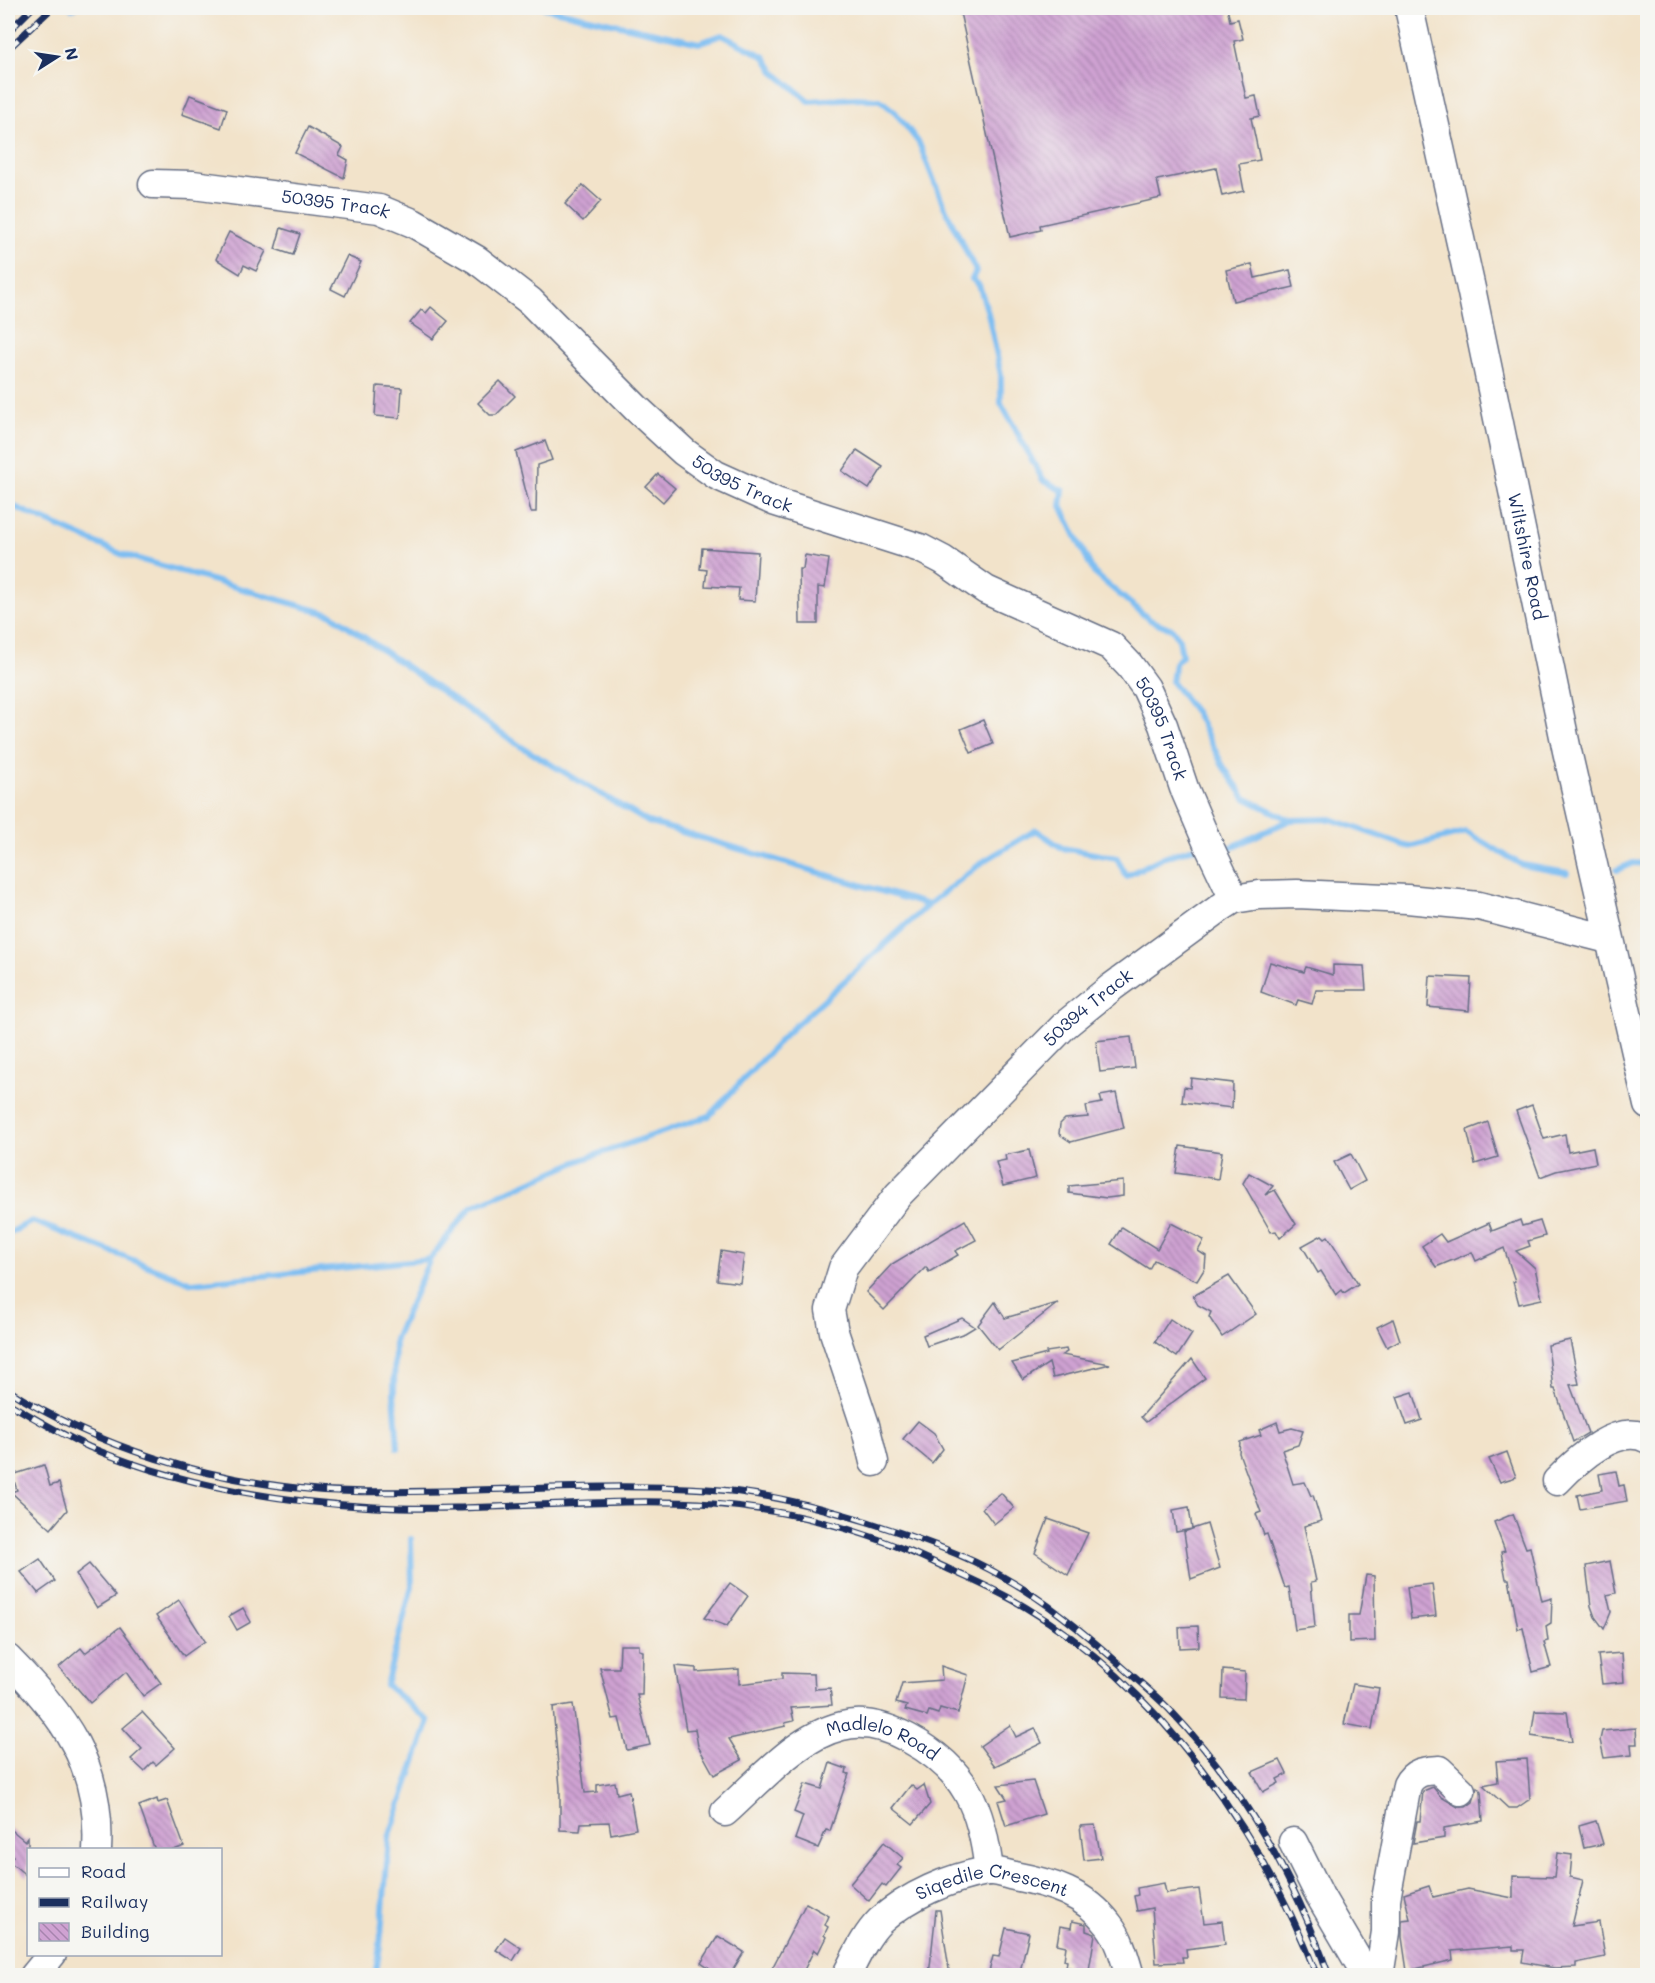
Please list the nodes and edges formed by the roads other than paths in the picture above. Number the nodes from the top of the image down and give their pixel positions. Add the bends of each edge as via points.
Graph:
1 (1409, 8) edge
2 (153, 184) dead end
3 (1234, 899) junction
4 (1608, 939) junction
5 (1647, 1105) edge
6 (1647, 1439) edge
7 (874, 1462) dead end
8 (1557, 1481) dead end
9 (8, 1659) edge
10 (1461, 1791) dead end
11 (725, 1812) dead end
12 (1293, 1842) dead end
13 (97, 1848) edge
14 (989, 1871) junction
15 (50, 1956) edge
16 (34, 1976) edge
17 (846, 1976) edge
18 (1130, 1976) edge
19 (1367, 1976) edge
20 (1379, 1976) edge

1 - 4 street, Wiltshire Road
2 - 3 street, 50395 Track via 193,185 379,209 413,224 477,260 530,301 636,408 716,476 776,502 920,548 986,590 1111,646 1146,688
3 - 4 street via 1297,894 1479,906
3 - 7 street, 50394 Track via 1065,1025 898,1195 843,1268 830,1310
4 - 5 street, Wiltshire Road
6 - 8 street via 1638,1433 1627,1433 1584,1457
9 - 13 street via 72,1734 89,1777
10 - 20 street via 1439,1770 1412,1776 1407,1785 1386,1899
11 - 14 street, Madlelo Road via 801,1745 842,1726 876,1726 929,1750 958,1776 983,1826
12 - 19 street
14 - 17 street, Siqedile Crescent via 931,1888 902,1904 879,1923
14 - 18 street, Siqedile Crescent via 1049,1883 1091,1906 1110,1926
15 - 16 street

